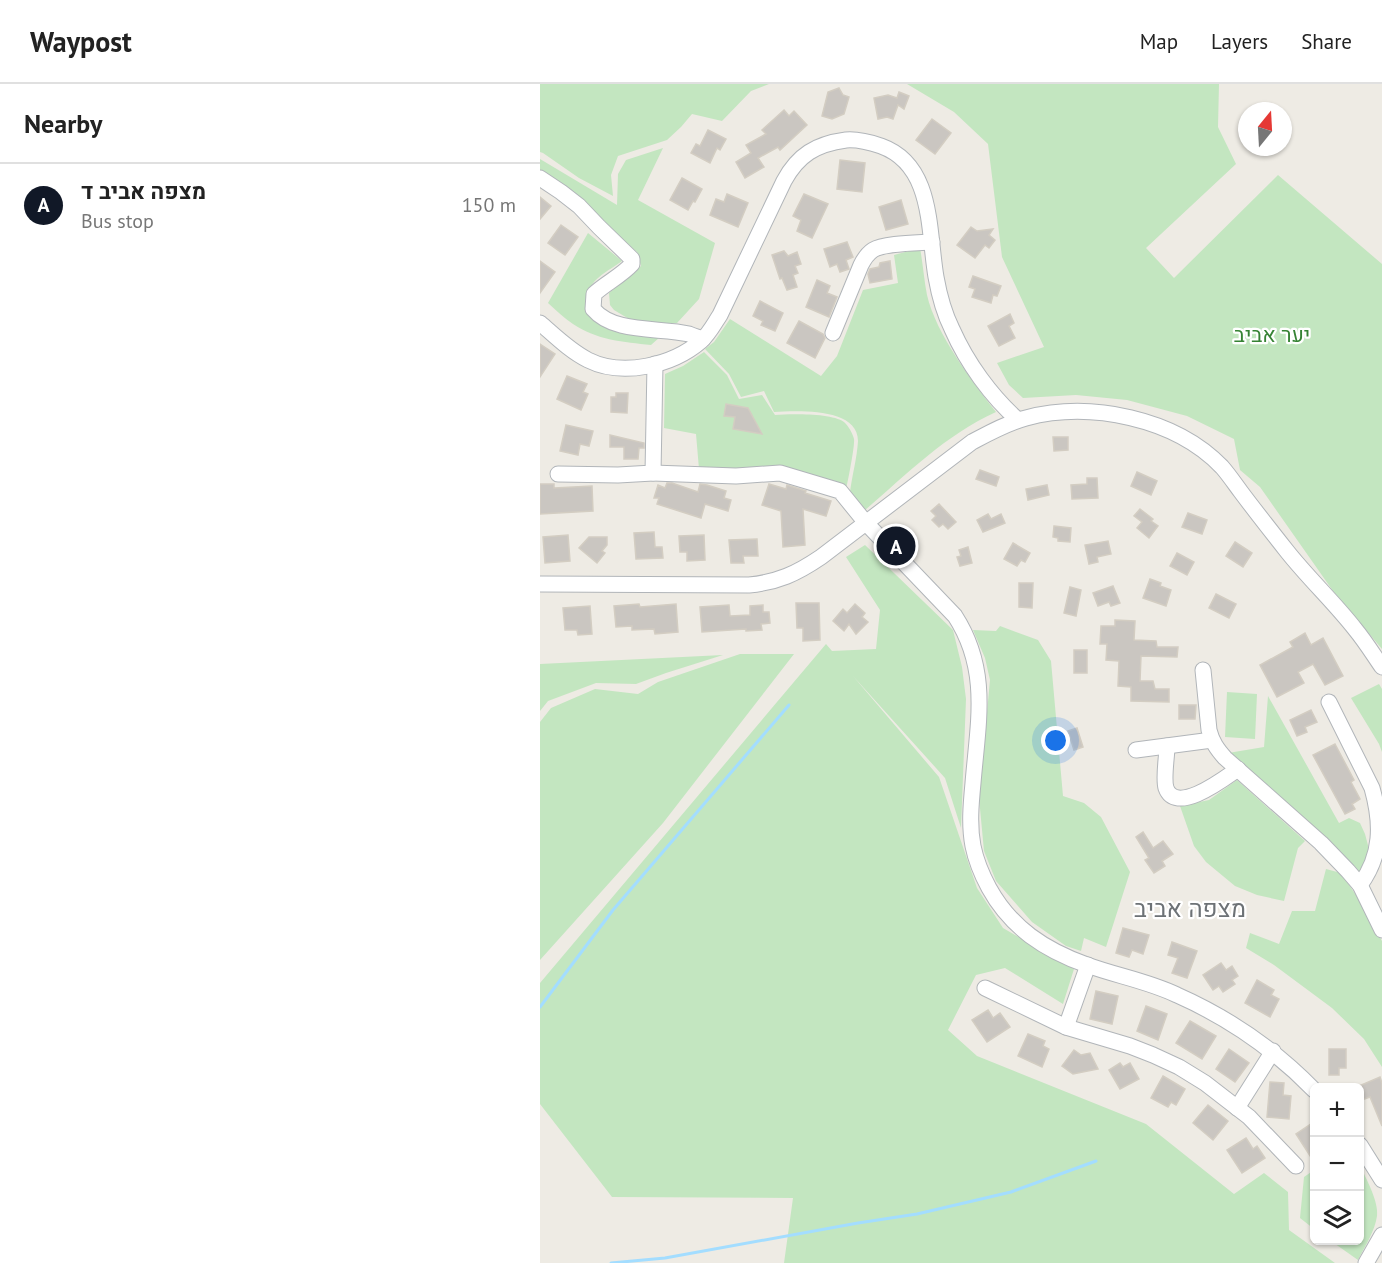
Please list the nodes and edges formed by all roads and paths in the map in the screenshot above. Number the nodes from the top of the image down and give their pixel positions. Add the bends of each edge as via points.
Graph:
1 (540, 178) edge
2 (932, 242) junction
3 (540, 323) edge
4 (833, 333) dead end
5 (702, 339) junction
6 (655, 364) junction
7 (1018, 420) junction
8 (653, 473) junction
9 (558, 474) dead end
10 (866, 523) junction
11 (540, 584) edge
12 (1382, 667) edge
13 (1203, 669) dead end
14 (1329, 702) dead end
15 (1212, 740) junction
16 (1167, 746) junction
17 (1136, 750) dead end
18 (1238, 769) junction
19 (1360, 885) junction
20 (1382, 930) edge
21 (1088, 965) junction
22 (986, 988) dead end
23 (1066, 1027) junction
24 (1273, 1051) junction
25 (1310, 1086) edge
26 (1237, 1108) junction
27 (1364, 1153) edge
28 (1296, 1166) dead end
29 (1382, 1180) edge
30 (1382, 1235) edge
31 (1366, 1263) edge

1 - 5 street via 579,206 632,259 626,270 594,294 593,309 598,315 624,326
2 - 4 street via 871,251 861,265
2 - 5 street via 921,188 916,175 899,156 870,142 853,140 815,149 791,168 720,315
2 - 7 street via 938,291 951,328 987,386
3 - 6 street via 589,361 620,368
5 - 6 street
6 - 8 street
7 - 10 street via 972,442
7 - 12 street via 1046,413 1094,412 1142,420 1185,439 1221,467
8 - 9 street
8 - 10 street via 780,473 840,491
10 - 11 street via 801,570 767,583
10 - 21 street via 954,616 970,645 980,694 971,831 986,881 1021,930 1047,947
13 - 15 street
14 - 19 street via 1377,802 1380,847 1370,873
15 - 16 street
15 - 18 street
16 - 17 street
16 - 18 street via 1165,786 1169,795 1177,798 1201,793
18 - 19 street via 1334,855
19 - 20 street
21 - 23 street
21 - 24 street via 1176,994 1228,1020
22 - 23 street
23 - 26 street via 1154,1055 1205,1083
24 - 25 street
24 - 26 street
26 - 28 street
27 - 29 street
30 - 31 street

